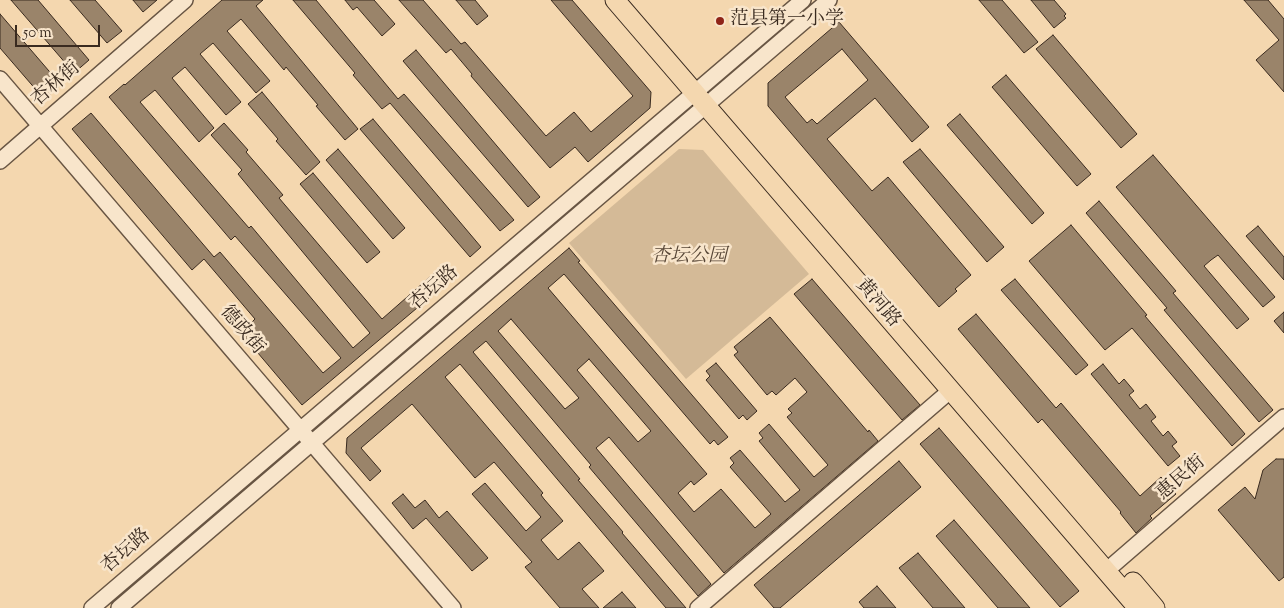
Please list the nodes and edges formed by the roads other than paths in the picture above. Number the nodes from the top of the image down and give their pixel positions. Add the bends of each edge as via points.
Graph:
1 (185, 0) edge
2 (615, 0) edge
3 (632, 0) edge
4 (803, 0) edge
5 (829, 0) edge
6 (0, 79) edge
7 (705, 95) junction
8 (40, 126) junction
9 (0, 161) edge
10 (951, 390) junction
11 (1284, 418) edge
12 (300, 430) junction
13 (311, 444) junction
14 (1111, 567) junction
15 (92, 608) edge
16 (119, 608) edge
17 (453, 608) edge
18 (698, 608) edge
19 (1138, 608) edge
20 (1155, 608) edge

1 - 8 street, 杏林街
2 - 7 main road, 黄河路
3 - 7 main road, 黄河路
4 - 7 street, 杏坛路
5 - 7 street, 杏坛路
6 - 8 street, 德政街
7 - 10 main road, 黄河路
7 - 12 street, 杏坛路
7 - 13 street, 杏坛路
7 - 14 main road, 黄河路
8 - 9 street, 杏林街
8 - 12 street, 德政街
10 - 14 main road, 黄河路
10 - 18 street
11 - 14 street, 惠民街
12 - 13 street, 德政街
12 - 15 street, 杏坛路
13 - 16 street, 杏坛路
13 - 17 street, 德政街
14 - 19 main road, 黄河路
14 - 20 main road, 黄河路

